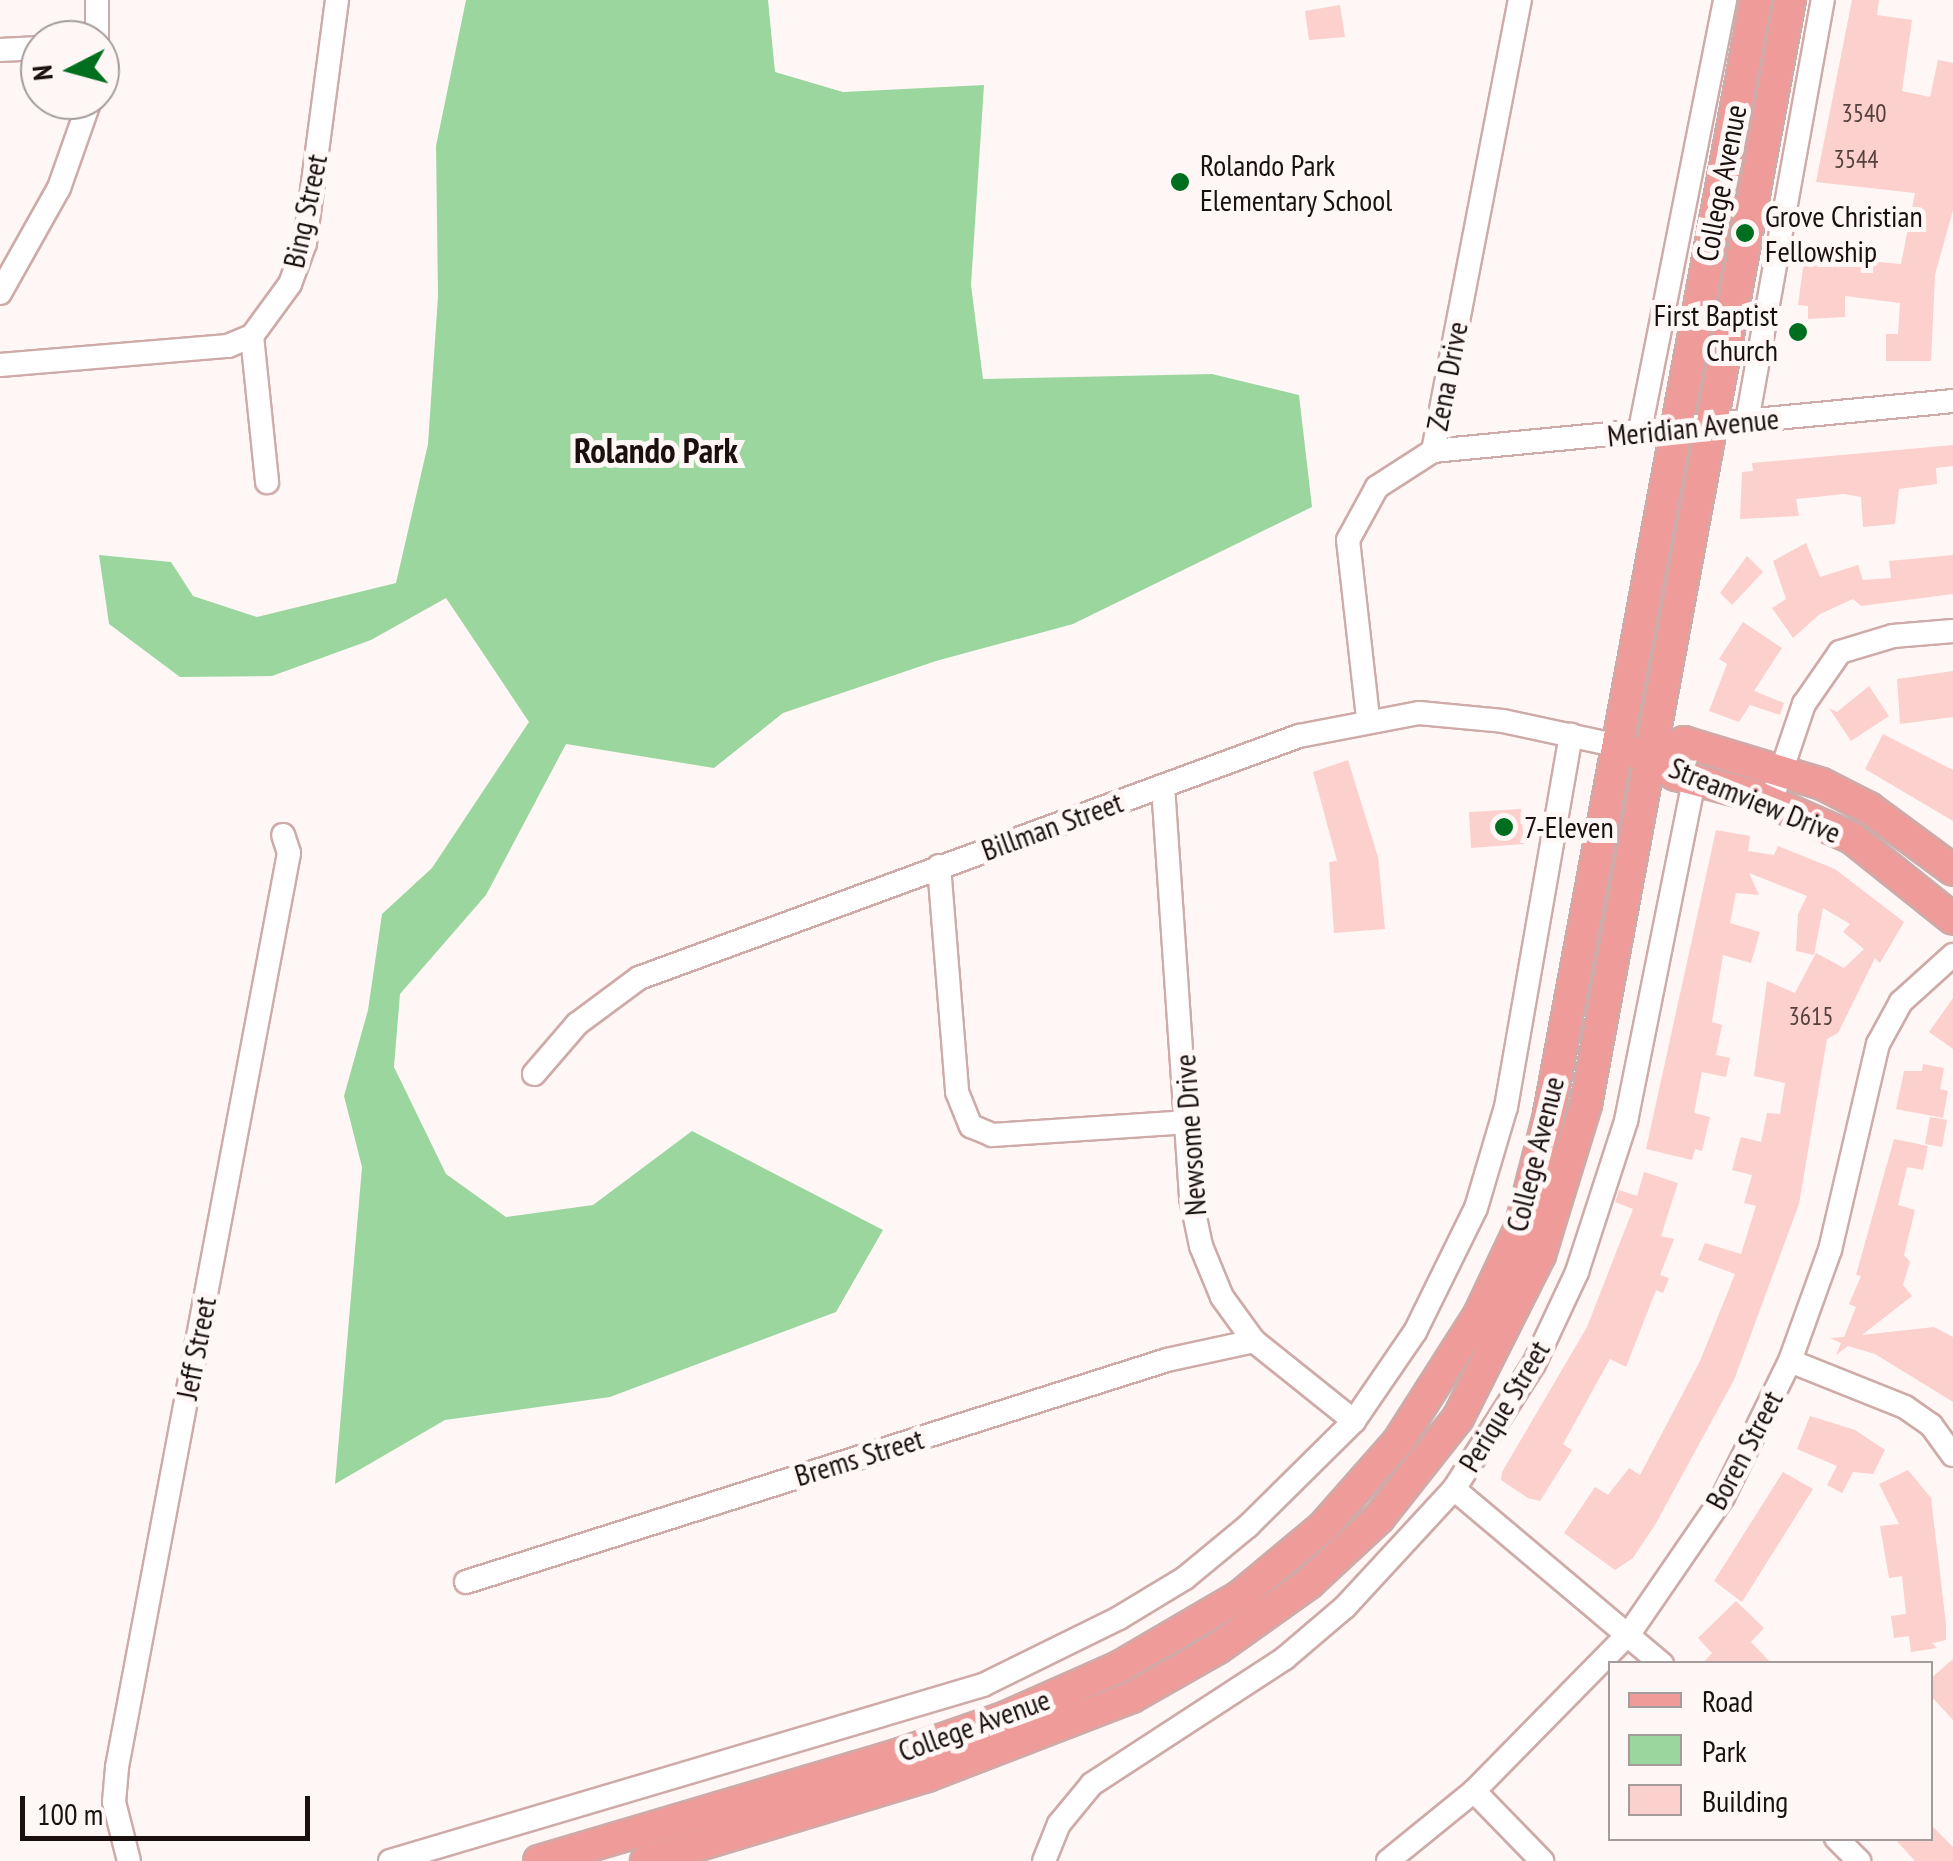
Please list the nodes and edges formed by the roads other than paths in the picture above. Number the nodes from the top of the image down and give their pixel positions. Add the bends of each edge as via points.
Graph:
1 (337, 0) edge
2 (1520, 0) edge
3 (1725, 0) edge
4 (1756, 0) edge
5 (1790, 0) edge
6 (1823, 0) edge
7 (83, 120) edge
8 (0, 293) edge
9 (252, 336) junction
10 (0, 365) edge
11 (1953, 401) edge
12 (1747, 420) junction
13 (1714, 426) junction
14 (1674, 432) junction
15 (1639, 436) junction
16 (1432, 450) junction
17 (267, 482) dead end
18 (1953, 631) edge
19 (1368, 718) junction
20 (1571, 736) junction
21 (1614, 745) junction
22 (1651, 756) junction
23 (1781, 769) junction
24 (1694, 780) junction
25 (1164, 786) junction
26 (1772, 802) junction
27 (282, 835) dead end
28 (939, 866) junction
29 (1953, 870) edge
30 (1953, 918) edge
31 (1953, 955) edge
32 (534, 1074) dead end
33 (1186, 1122) junction
34 (1254, 1341) junction
35 (1790, 1360) junction
36 (1354, 1421) junction
37 (1953, 1455) edge
38 (1454, 1490) junction
39 (466, 1582) dead end
40 (1631, 1631) junction
41 (1659, 1661) edge
42 (1474, 1792) junction
43 (1839, 1841) edge
44 (129, 1861) edge
45 (390, 1861) edge
46 (539, 1861) edge
47 (646, 1861) edge
48 (1044, 1861) edge
49 (1388, 1861) edge
50 (1542, 1861) edge
51 (1859, 1861) edge

1 - 9 street, Bing Street via 305,243 290,284
2 - 16 street, Zena Drive
3 - 15 street
4 - 14 main road, College Avenue
5 - 13 main road, College Avenue
6 - 12 street
7 - 8 street via 59,188
9 - 10 street via 228,346
9 - 17 street
11 - 12 street, Meridian Avenue
12 - 13 street, Meridian Avenue
13 - 14 street, Meridian Avenue
13 - 22 main road, College Avenue
14 - 15 street, Meridian Avenue
14 - 21 main road, College Avenue
15 - 16 street, Meridian Avenue
16 - 19 street, Zena Drive via 1377,487 1348,540
18 - 23 street via 1893,636 1840,652 1804,704
19 - 20 street, Billman Street via 1420,713
19 - 25 street, Billman Street via 1298,736
20 - 21 street, Billman Street
20 - 36 street via 1506,1107 1476,1208 1414,1332
21 - 22 main road, Streamview Drive
21 - 46 main road, College Avenue via 1548,1120 1520,1228 1478,1315 1398,1442 1323,1527 1186,1632 1006,1718
22 - 23 main road, Streamview Drive via 1684,742
22 - 24 main road, Streamview Drive
22 - 47 main road, College Avenue via 1586,1105 1540,1254 1458,1418 1378,1518 1294,1594 1132,1697 927,1776
23 - 26 street
23 - 29 main road, Streamview Drive via 1869,808
24 - 26 main road, Streamview Drive
24 - 38 street, Perique Street via 1626,1121 1577,1272 1534,1364
25 - 28 street, Billman Street
25 - 33 street, Newsome Drive
26 - 30 main road, Streamview Drive via 1852,838
27 - 44 street, Jeff Street via 287,867 116,1767 114,1802
28 - 32 street, Billman Street via 640,978 576,1024
28 - 33 street via 957,1092 970,1126 992,1136
31 - 35 street, Boren Street via 1901,1002 1878,1044 1830,1250
33 - 34 street, Newsome Drive via 1201,1246 1222,1297
34 - 36 street, Newsome Drive
34 - 39 street, Brems Street via 1167,1360
35 - 37 street via 1905,1407 1931,1425
35 - 40 street, Boren Street via 1723,1496
36 - 45 street via 1185,1578 1036,1664
38 - 40 street
38 - 48 street, Perique Street via 1345,1607 1285,1658 1092,1784 1068,1810
40 - 41 street
40 - 42 street, Boren Street
42 - 49 street, Boren Street
42 - 50 street
43 - 51 street

